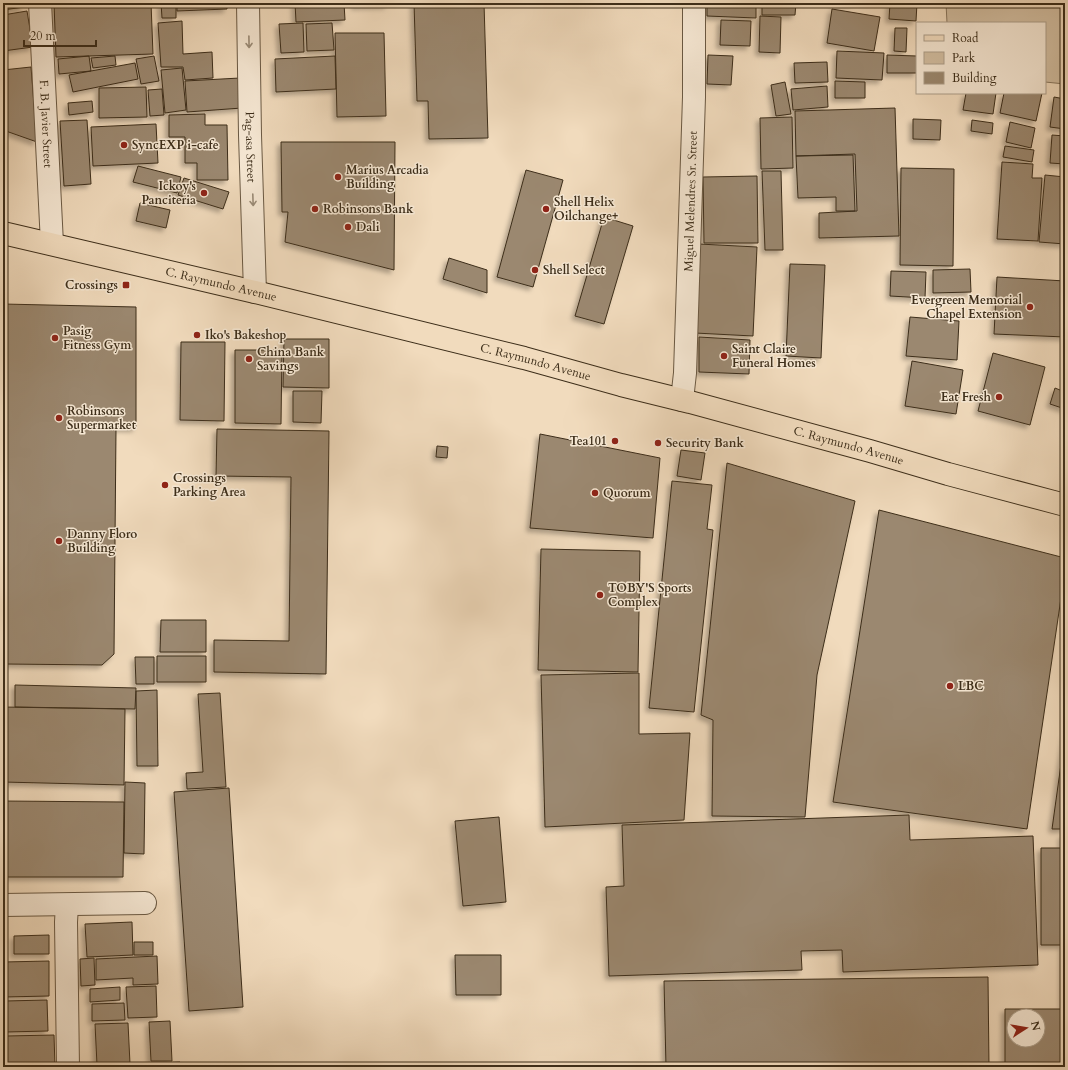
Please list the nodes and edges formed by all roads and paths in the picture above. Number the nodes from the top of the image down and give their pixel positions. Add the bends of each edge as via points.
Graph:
1 (40, 3) edge
2 (248, 3) edge
3 (694, 3) edge
4 (3, 233) edge
5 (52, 244) junction
6 (255, 292) junction
7 (682, 400) junction
8 (1065, 505) edge
9 (145, 903) dead end
10 (67, 904) junction
11 (3, 905) edge
12 (68, 1067) edge

1 - 5 street, F. B. Javier Street
2 -> 6 street, Pag-asa Street
3 - 7 street, Miguel Melendres Sr. Street via 694,105
4 - 5 main road, C. Raymundo Avenue
5 - 6 main road, C. Raymundo Avenue
6 - 7 main road, C. Raymundo Avenue
7 - 8 main road, C. Raymundo Avenue
9 - 10 street
10 - 11 street
10 - 12 street

